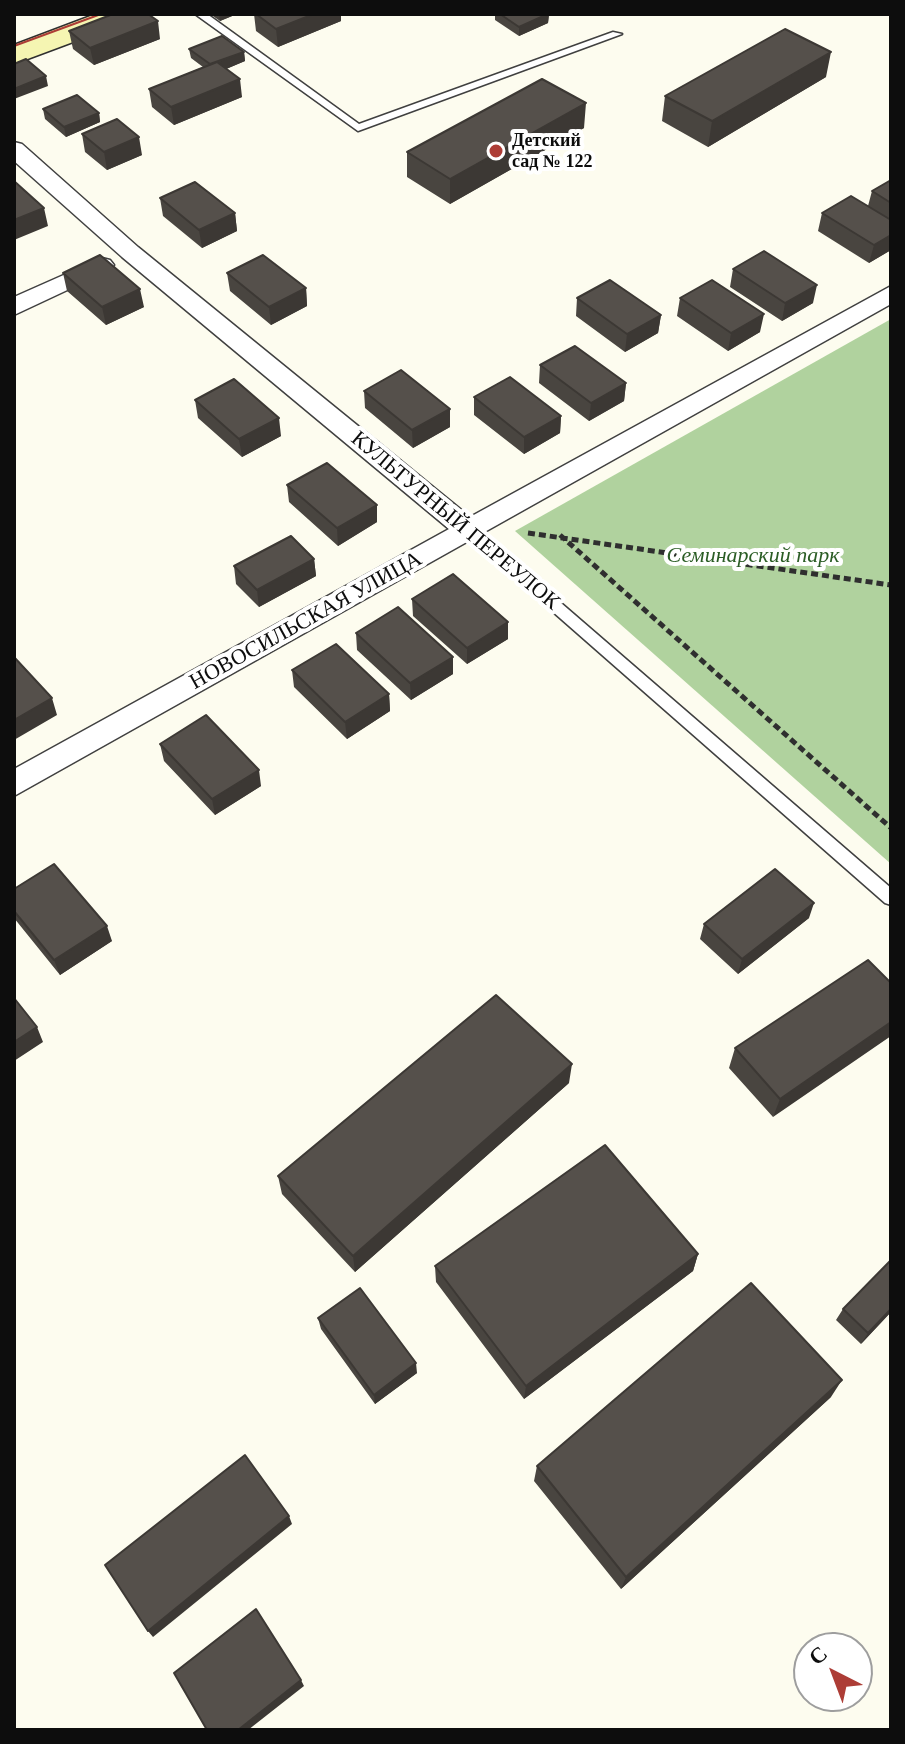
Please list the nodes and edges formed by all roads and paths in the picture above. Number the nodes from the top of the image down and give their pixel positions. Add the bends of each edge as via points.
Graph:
1 (58, 14) edge
2 (122, 14) edge
3 (200, 14) edge
4 (14, 30) edge
5 (617, 34) dead end
6 (14, 55) edge
7 (14, 149) edge
8 (130, 252) junction
9 (891, 294) edge
10 (14, 307) edge
11 (468, 530) junction
12 (560, 535) junction
13 (891, 585) edge
14 (14, 784) edge
15 (891, 828) edge
16 (891, 898) edge

1 - 4 main road
2 - 6 main road
3 - 5 lane via 358,128
7 - 8 street, КУЛЬТУРНЫЙ ПЕРЕУЛОК
8 - 10 street
8 - 11 street, КУЛЬТУРНЫЙ ПЕРЕУЛОК
9 - 11 street, НОВОСИЛЬСКАЯ УЛИЦА
11 - 12 path
11 - 14 street, НОВОСИЛЬСКАЯ УЛИЦА
11 - 16 lane, КУЛЬТУРНЫЙ ПЕРЕУЛОК
12 - 13 path
12 - 15 path

